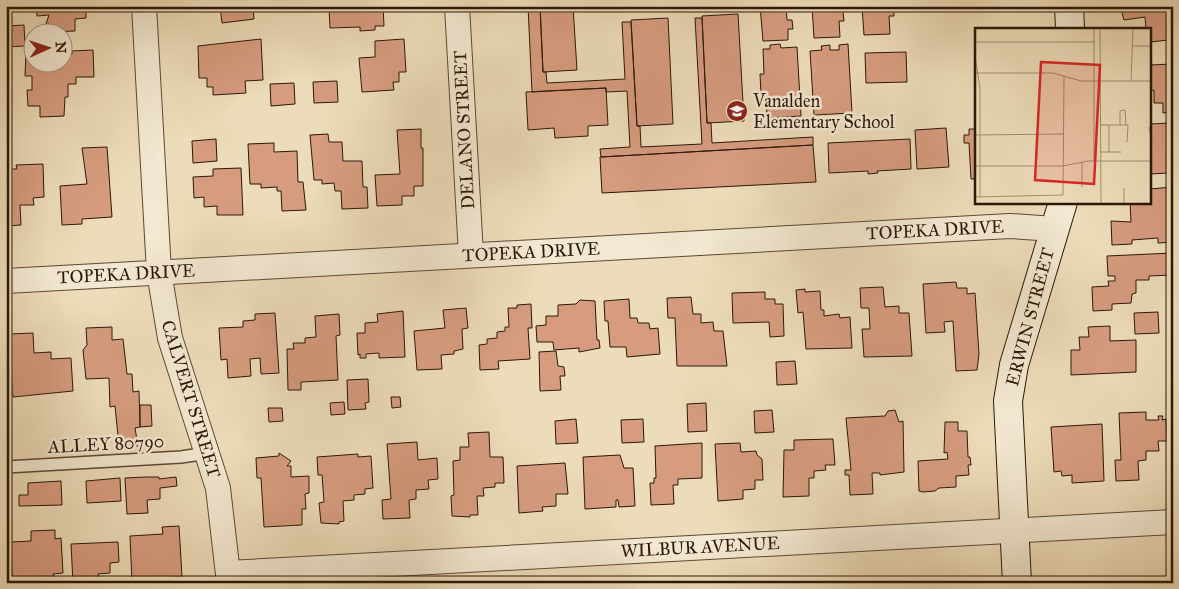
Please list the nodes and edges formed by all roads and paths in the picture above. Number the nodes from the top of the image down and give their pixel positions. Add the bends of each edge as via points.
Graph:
1 (144, 6) edge
2 (457, 6) edge
3 (1069, 6) edge
4 (1070, 28) edge
5 (1062, 204) edge
6 (1055, 229) junction
7 (472, 255) junction
8 (159, 272) junction
9 (6, 281) edge
10 (208, 453) junction
11 (6, 467) edge
12 (1173, 522) edge
13 (1014, 531) junction
14 (228, 578) edge
15 (1017, 583) edge

1 - 8 street, CALVERT STREET
2 - 7 street, DELANO STREET
3 - 4 street
5 - 6 street, ERWIN STREET
6 - 7 street, TOPEKA DRIVE via 1019,226
6 - 13 street, ERWIN STREET via 1014,365 1008,401
7 - 8 street, TOPEKA DRIVE
8 - 9 street, TOPEKA DRIVE
8 - 10 street, CALVERT STREET via 170,338
10 - 11 lane, ALLEY 80790
10 - 14 street, CALVERT STREET via 223,517
12 - 13 street, WILBUR AVENUE
13 - 14 street, WILBUR AVENUE
13 - 15 street, ERWIN STREET

